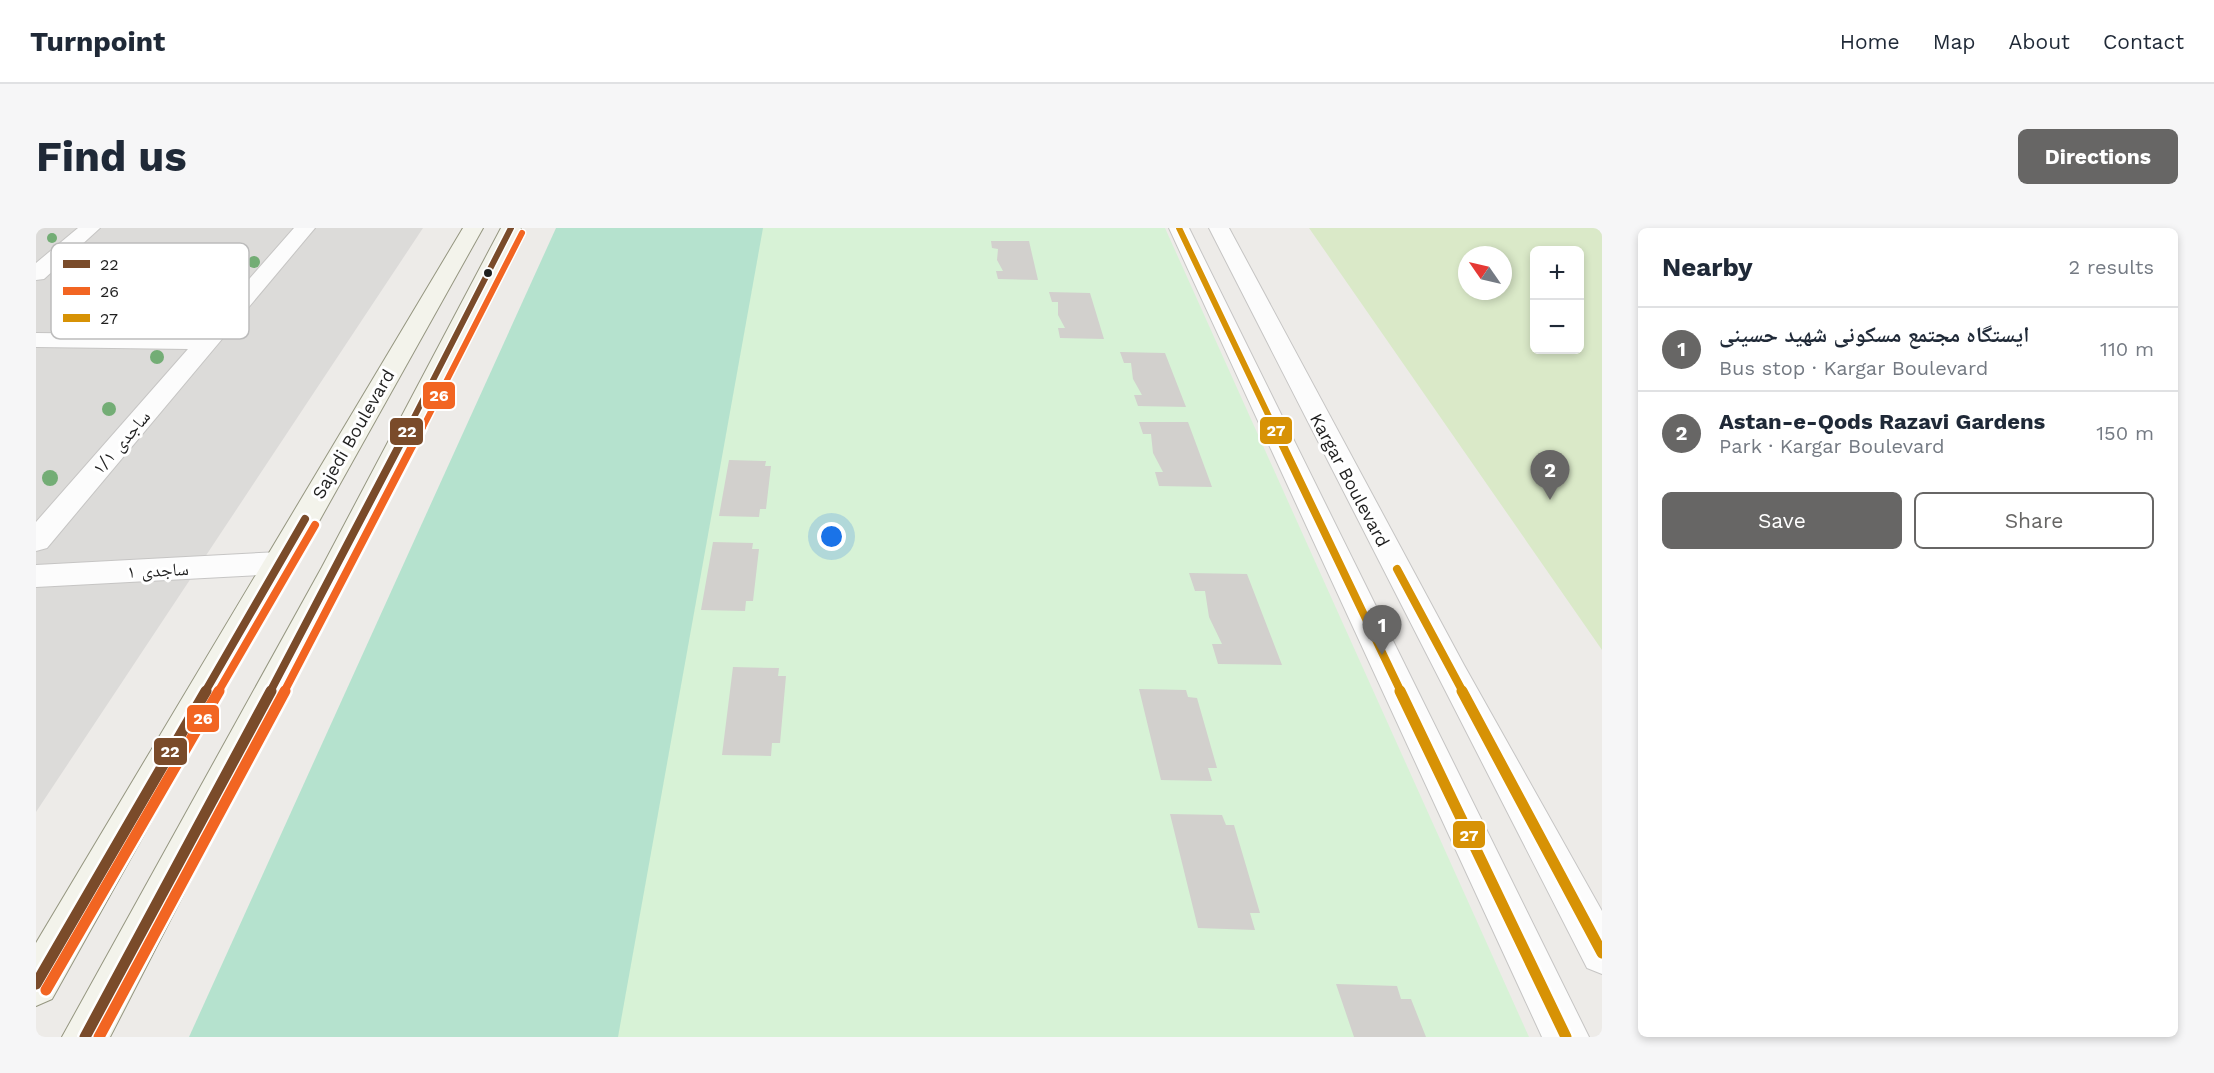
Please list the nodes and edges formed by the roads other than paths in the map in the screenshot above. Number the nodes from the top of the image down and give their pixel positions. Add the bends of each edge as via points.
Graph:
1 (90, 228) edge
2 (305, 228) edge
3 (473, 228) edge
4 (511, 228) edge
5 (1179, 228) edge
6 (1219, 228) edge
7 (72, 243) edge
8 (51, 261) edge
9 (36, 274) edge
10 (249, 292) edge
11 (209, 339) edge
12 (36, 340) edge
13 (206, 342) junction
14 (36, 541) edge
15 (279, 563) junction
16 (36, 576) edge
17 (1602, 953) edge
18 (36, 984) edge
19 (85, 1037) edge
20 (1566, 1037) edge

1 - 7 street
2 - 10 street, ساجدی ۱/۱
3 - 15 main road, Sajedi Boulevard
4 - 19 main road via 337,567
5 - 20 street
6 - 17 street, Kargar Boulevard
8 - 9 street
11 - 13 street, ساجدی ۱/۱
12 - 13 street
13 - 14 street, ساجدی ۱/۱
15 - 16 street, ساجدی ۱
15 - 18 main road, Sajedi Boulevard

